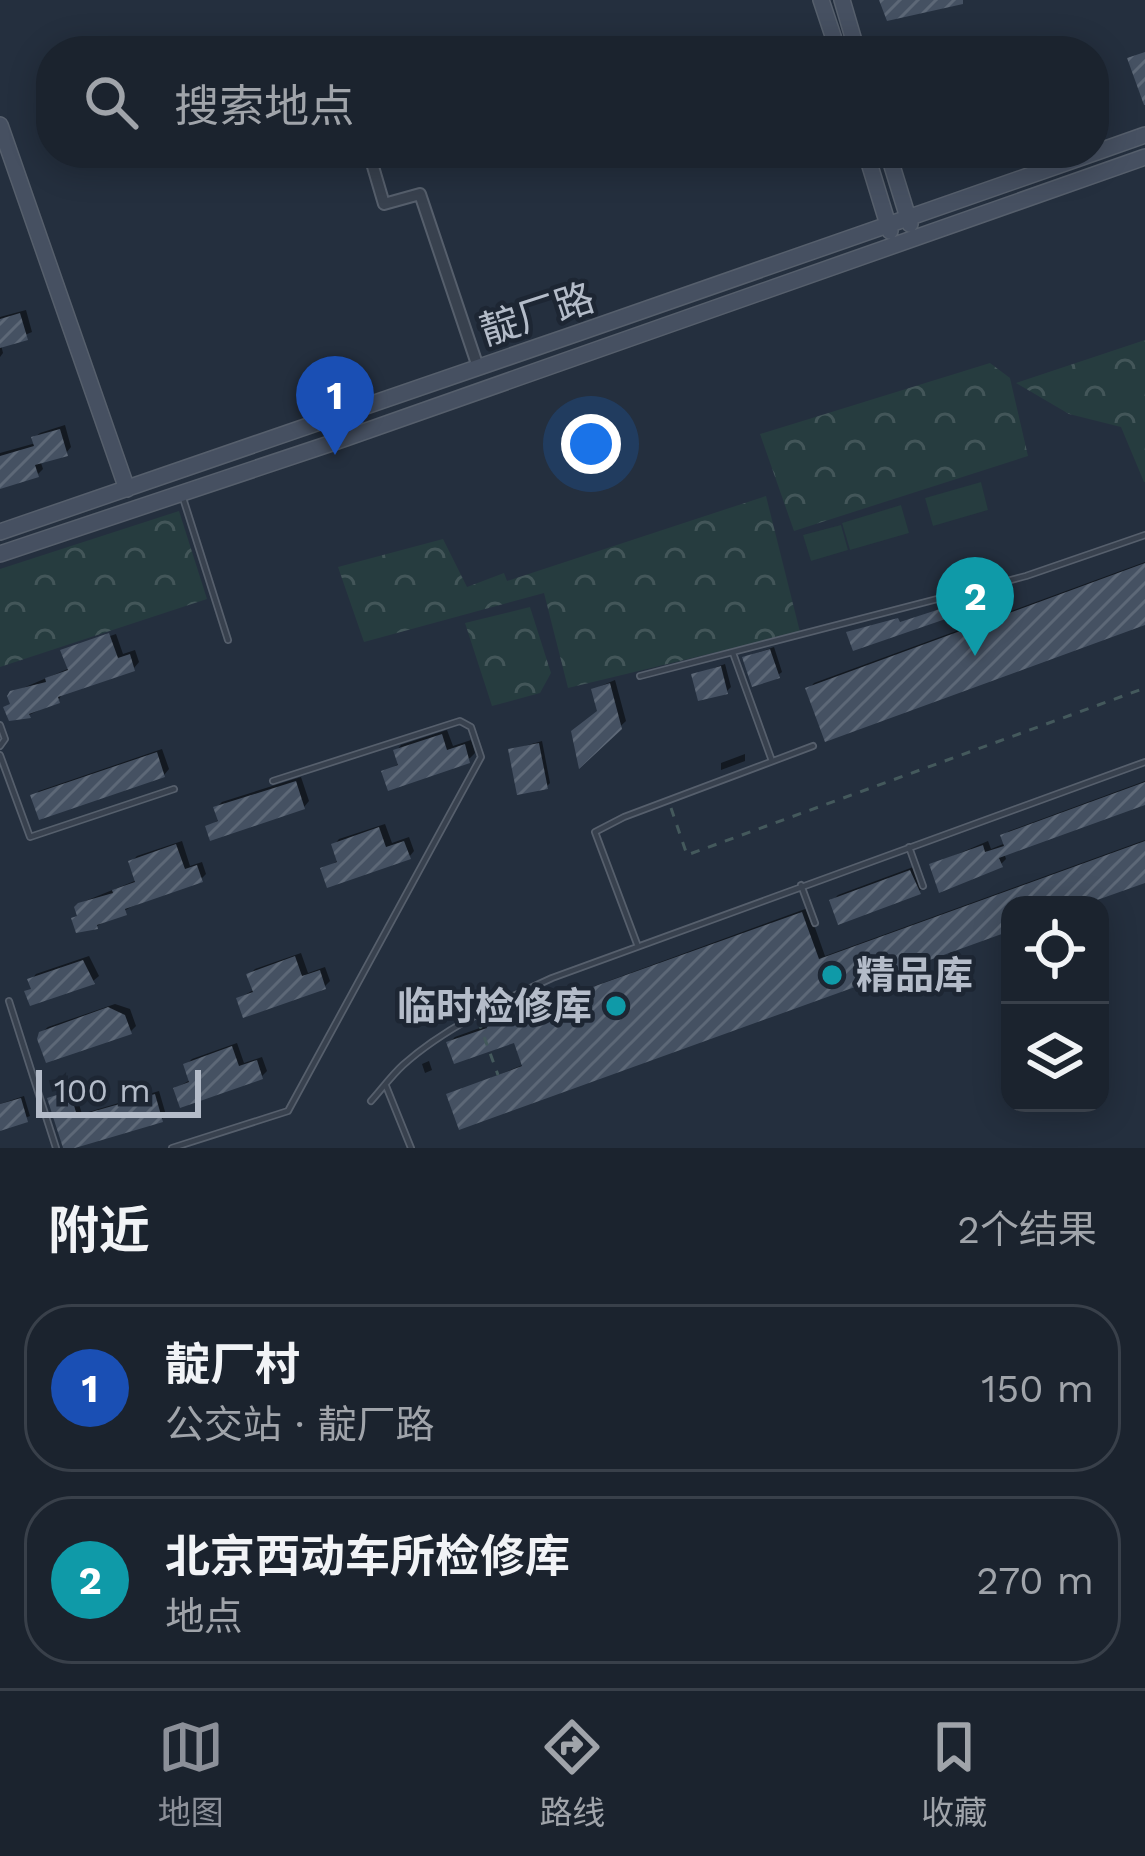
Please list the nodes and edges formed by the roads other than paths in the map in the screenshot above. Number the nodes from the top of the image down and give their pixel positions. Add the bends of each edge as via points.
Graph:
1 (821, 0) edge
2 (842, 0) edge
3 (833, 36) edge
4 (853, 36) edge
5 (0, 125) edge
6 (1145, 135) edge
7 (1109, 148) edge
8 (1145, 157) edge
9 (373, 168) edge
10 (871, 168) edge
11 (893, 168) edge
12 (1050, 168) edge
13 (908, 217) junction
14 (888, 224) junction
15 (914, 238) junction
16 (894, 245) junction
17 (478, 367) junction
18 (127, 489) junction
19 (182, 493) junction
20 (0, 532) edge
21 (1145, 536) edge
22 (0, 554) edge
23 (227, 640) dead end
24 (734, 653) junction
25 (640, 676) dead end
26 (0, 725) edge
27 (813, 746) dead end
28 (0, 751) edge
29 (772, 761) junction
30 (1145, 763) edge
31 (273, 782) dead end
32 (174, 789) dead end
33 (909, 847) junction
34 (801, 885) junction
35 (922, 886) dead end
36 (814, 922) dead end
37 (638, 946) junction
38 (9, 1001) dead end
39 (386, 1085) junction
40 (370, 1101) dead end
41 (56, 1148) edge
42 (172, 1148) edge
43 (410, 1148) edge

1 - 3 main road
2 - 4 main road
5 - 18 main road
6 - 7 main road, 靛厂路
8 - 15 main road
9 - 17 street via 384,204 420,194
10 - 14 main road
11 - 13 main road
12 - 13 main road, 靛厂路
13 - 14 main road, 靛厂路
13 - 15 main road
14 - 16 main road
14 - 17 main road, 靛厂路
15 - 16 main road
16 - 19 main road
17 - 18 main road, 靛厂路
18 - 20 main road, 靛厂路
19 - 22 main road
19 - 23 lane
21 - 24 lane
24 - 25 lane
24 - 29 lane
26 - 28 lane
27 - 29 lane
28 - 32 lane via 30,837
29 - 37 lane via 595,832
30 - 33 lane
31 - 42 lane via 460,721 471,727 481,757 288,1111
33 - 34 lane
33 - 35 lane
34 - 36 lane
34 - 37 lane
37 - 39 lane via 477,1017
38 - 41 lane
39 - 40 lane
39 - 43 lane

